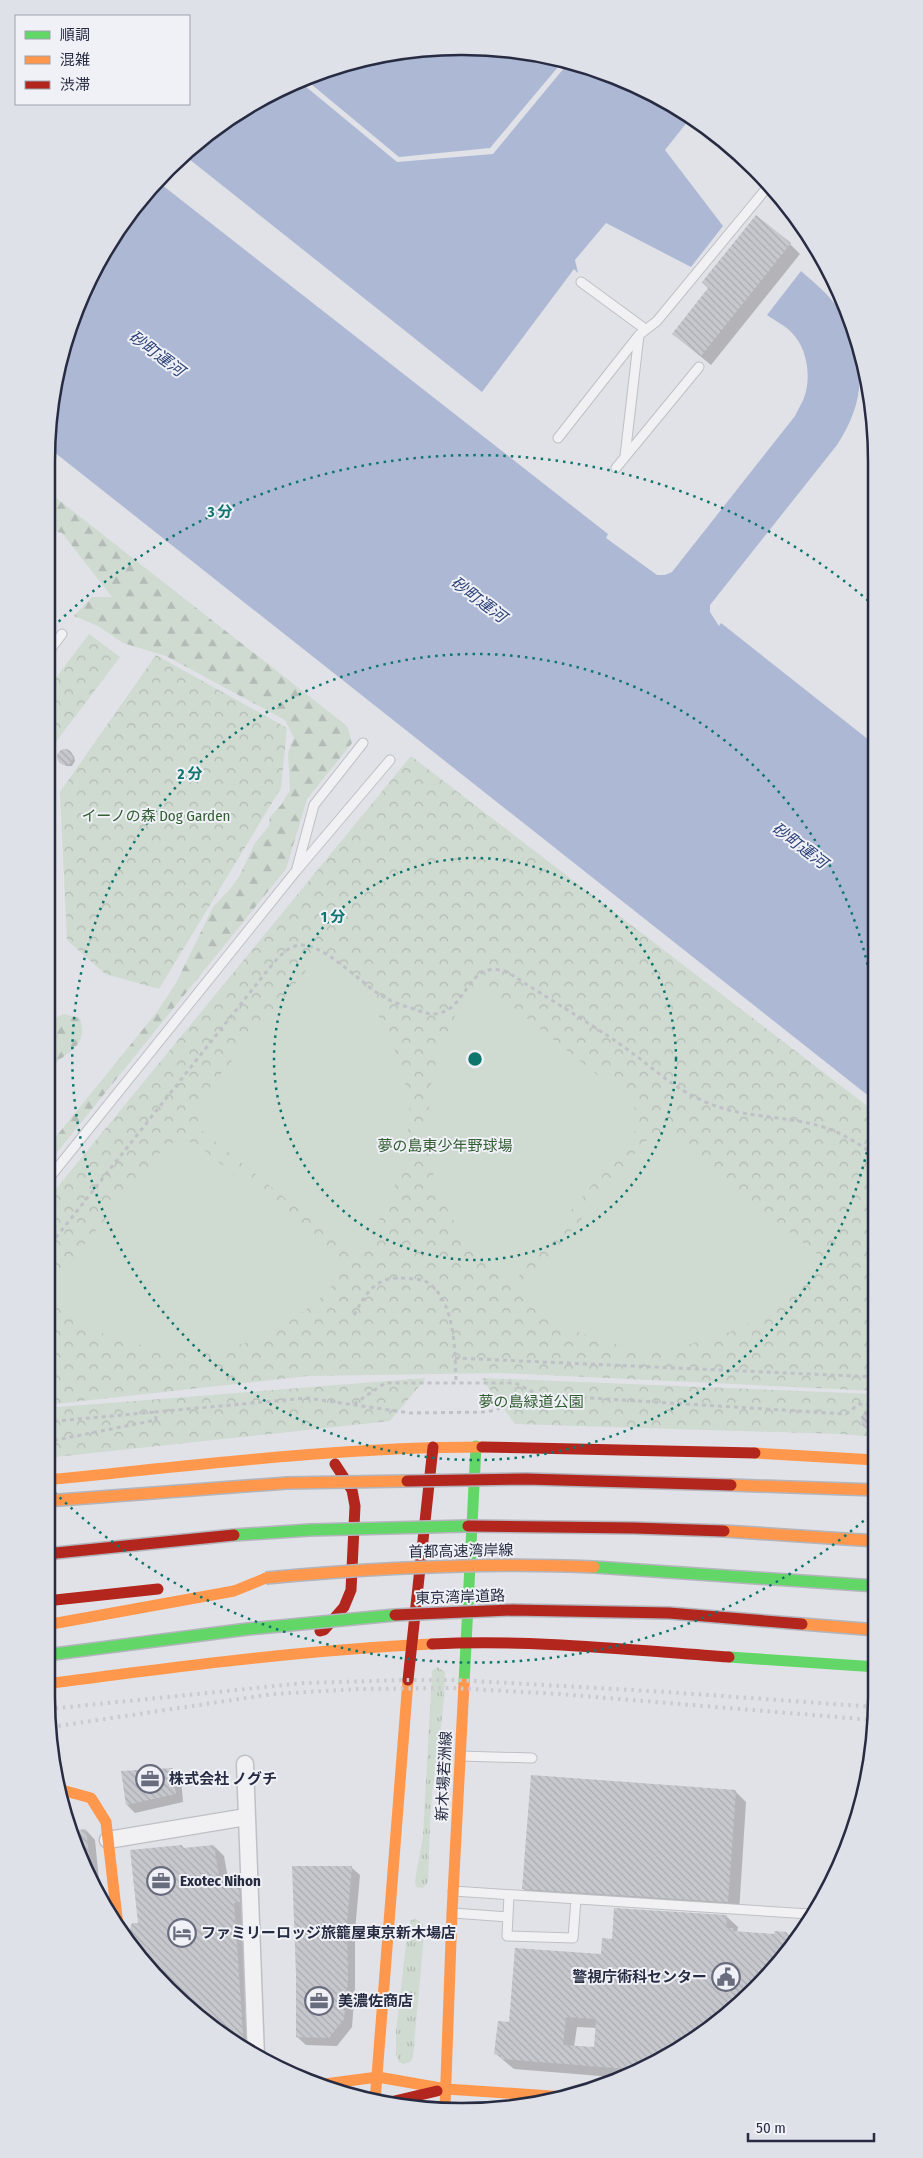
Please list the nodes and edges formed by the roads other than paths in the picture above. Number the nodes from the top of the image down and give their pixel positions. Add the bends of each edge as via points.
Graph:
1 (765, 190) edge
2 (581, 282) dead end
3 (642, 332) junction
4 (699, 367) dead end
5 (558, 438) dead end
6 (624, 458) junction
7 (616, 468) dead end
8 (62, 634) dead end
9 (55, 643) edge
10 (363, 743) dead end
11 (390, 760) dead end
12 (296, 871) junction
13 (55, 1171) edge
14 (476, 1446) junction
15 (433, 1447) junction
16 (321, 1455) junction
17 (868, 1460) edge
18 (55, 1479) edge
19 (868, 1490) edge
20 (55, 1500) edge
21 (868, 1541) edge
22 (55, 1553) edge
23 (266, 1578) junction
24 (209, 1584) dead end
25 (868, 1585) edge
26 (171, 1588) dead end
27 (55, 1599) edge
28 (55, 1624) edge
29 (868, 1629) edge
30 (306, 1636) dead end
31 (466, 1642) junction
32 (279, 1644) dead end
33 (411, 1644) junction
34 (55, 1654) edge
35 (226, 1660) junction
36 (868, 1666) edge
37 (55, 1683) edge
38 (460, 1756) junction
39 (532, 1758) dead end
40 (244, 1764) dead end
41 (67, 1791) edge
42 (246, 1818) junction
43 (108, 1840) junction
44 (453, 1891) junction
45 (510, 1895) junction
46 (576, 1899) junction
47 (116, 1911) edge
48 (452, 1913) junction
49 (805, 1914) edge
50 (508, 1917) junction
51 (256, 2047) edge
52 (378, 2077) junction
53 (336, 2083) edge
54 (446, 2089) junction
55 (376, 2094) edge
56 (543, 2095) edge
57 (403, 2099) edge
58 (420, 2101) edge
59 (445, 2102) edge

1 - 3 lane via 656,321
2 - 3 lane
3 - 5 lane
3 - 6 lane
4 - 6 lane
6 - 7 lane
8 - 9 lane
10 - 12 lane via 314,806
11 - 12 lane
12 - 13 lane
14 - 15 main road
14 - 17 main road via 754,1453
14 - 31 main road, 新木場若洲線
15 - 16 main road
15 - 33 main road
16 - 18 main road
16 - 30 main road via 337,1466 352,1490 355,1506 351,1590 344,1607 324,1630
19 - 20 main road, bridge via 526,1479 287,1483
21 - 22 main road, 首都高速湾岸線, bridge via 680,1530 447,1526 228,1535
23 - 24 main road, 首都高速湾岸線
23 - 25 main road, 首都高速湾岸線, bridge via 355,1569 535,1565 648,1569
23 - 28 main road via 234,1591
26 - 27 main road
29 - 34 main road, 東京湾岸道路, bridge via 669,1613 512,1610 373,1616
31 - 33 main road
31 - 36 main road via 551,1644
31 - 38 main road, 新木場若洲線
32 - 35 main road
33 - 35 main road
33 - 52 main road
35 - 37 main road
38 - 39 lane
38 - 44 main road, 新木場若洲線
40 - 42 street
41 - 43 main road via 91,1798 106,1822
42 - 43 street
42 - 51 street
43 - 47 main road
44 - 45 lane
44 - 48 main road, 新木場若洲線
45 - 46 lane
45 - 50 lane
46 - 49 lane
46 - 50 lane via 573,1938 507,1936
48 - 50 lane
48 - 54 main road, 新木場若洲線
52 - 53 main road
52 - 54 main road
52 - 55 main road
54 - 56 main road
54 - 57 main road
54 - 58 lane
54 - 59 main road, 新木場若洲線

